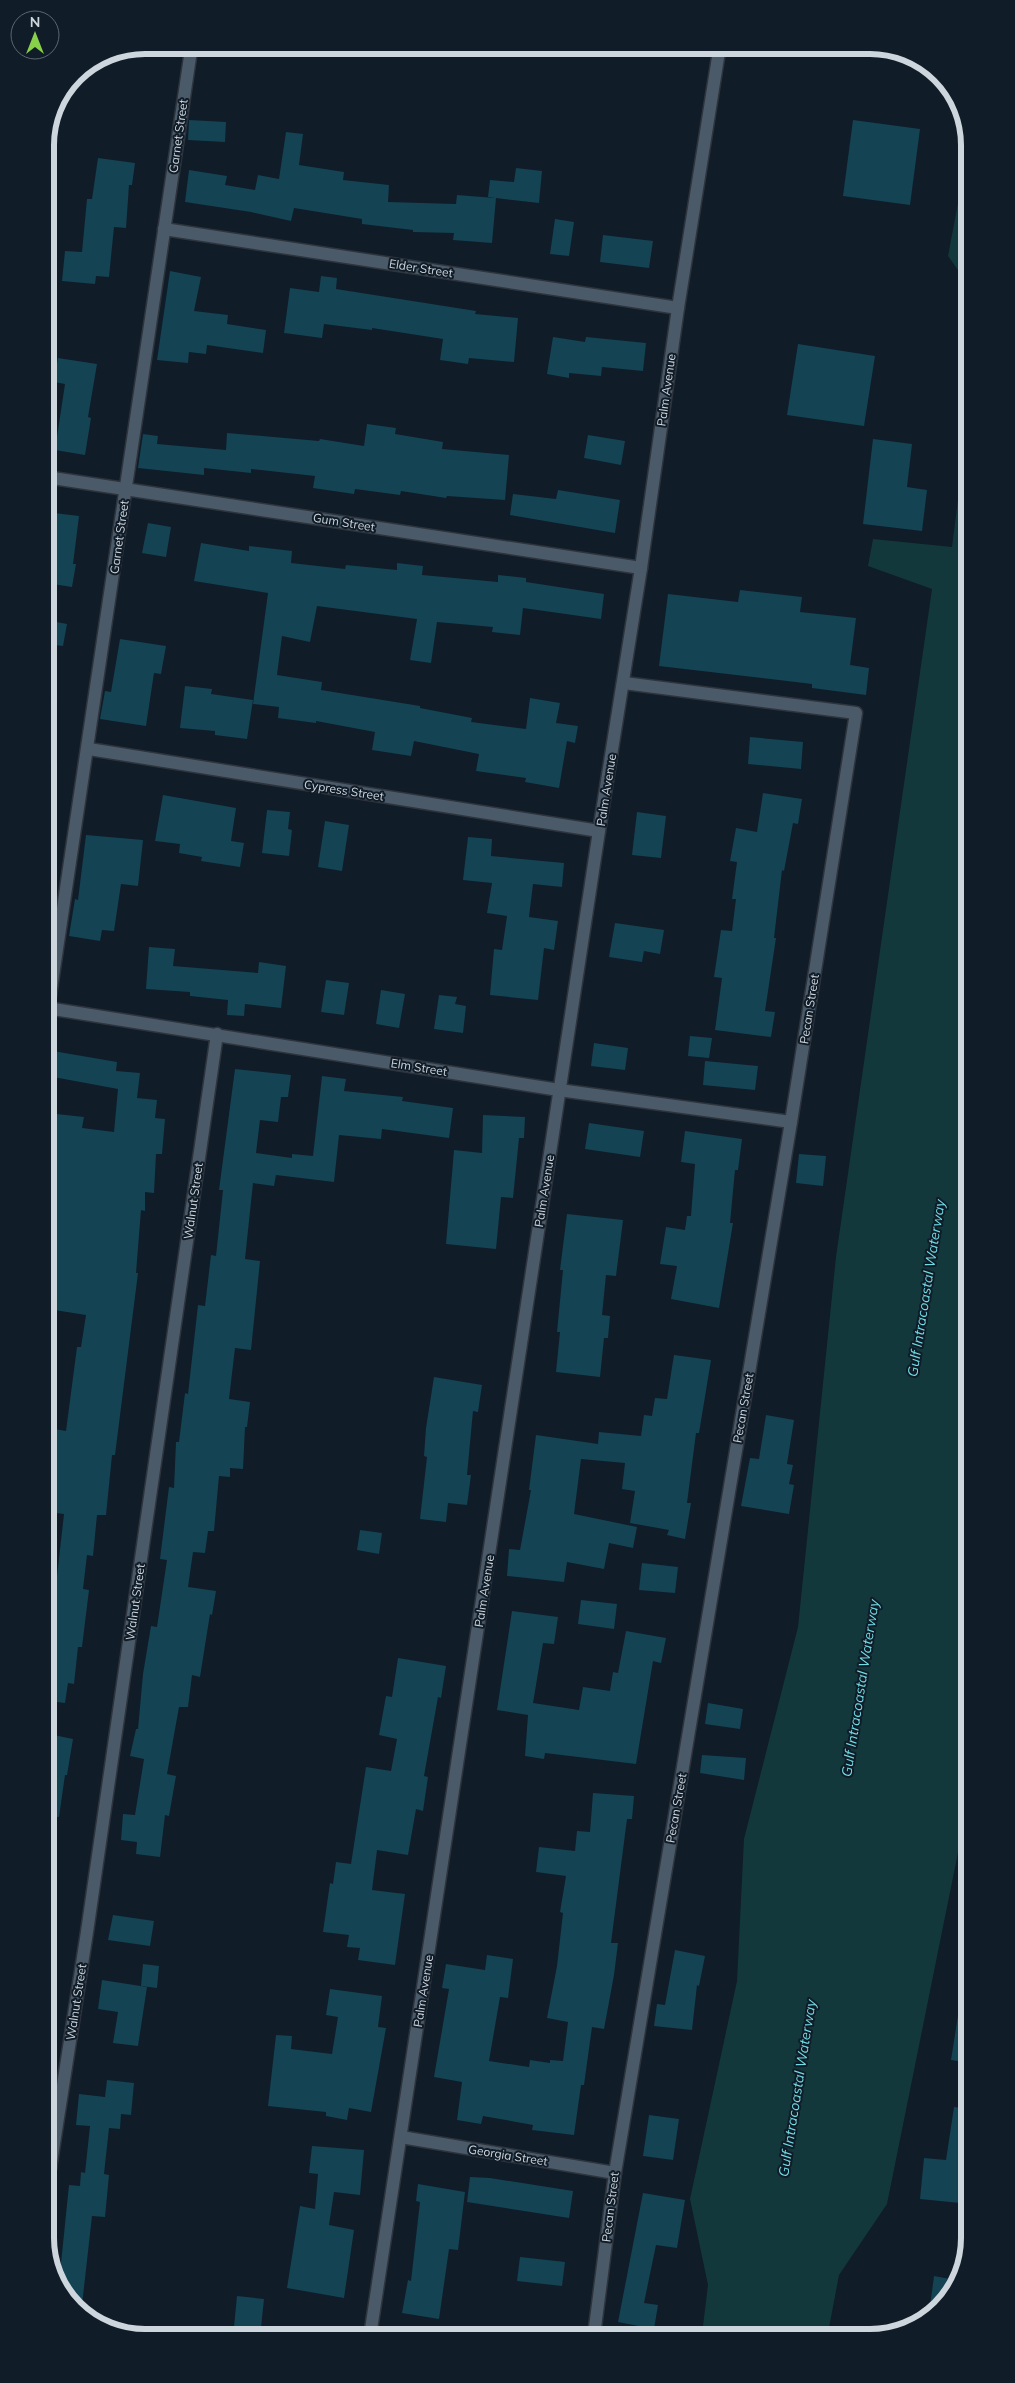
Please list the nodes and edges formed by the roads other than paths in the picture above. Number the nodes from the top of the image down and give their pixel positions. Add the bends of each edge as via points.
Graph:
1 (719, 54) edge
2 (190, 58) dead end
3 (164, 229) junction
4 (678, 308) junction
5 (54, 478) edge
6 (126, 489) junction
7 (641, 568) junction
8 (624, 683) junction
9 (88, 749) junction
10 (599, 831) junction
11 (54, 972) edge
12 (54, 1012) edge
13 (217, 1034) junction
14 (559, 1090) junction
15 (790, 1122) junction
16 (401, 2137) junction
17 (54, 2143) edge
18 (615, 2173) junction
19 (371, 2329) edge
20 (595, 2329) edge

1 - 4 street, Palm Avenue
2 - 3 street, Garnet Street
3 - 4 street, Elder Street
3 - 6 street, Garnet Street
4 - 7 street, Palm Avenue
5 - 6 street, Gum Street
6 - 7 street, Gum Street
6 - 9 street, Garnet Street
7 - 8 street, Palm Avenue
8 - 10 street, Palm Avenue
8 - 15 street, Pecan Street via 856,713
9 - 10 street, Cypress Street
9 - 11 street, Garnet Street
10 - 14 street, Palm Avenue
12 - 13 street, Elm Street
13 - 14 street, Elm Street
13 - 17 street, Walnut Street
14 - 15 street, Elm Street
14 - 16 street, Palm Avenue
15 - 18 street, Pecan Street
16 - 18 street, Georgia Street
16 - 19 street, Palm Avenue
18 - 20 street, Pecan Street

